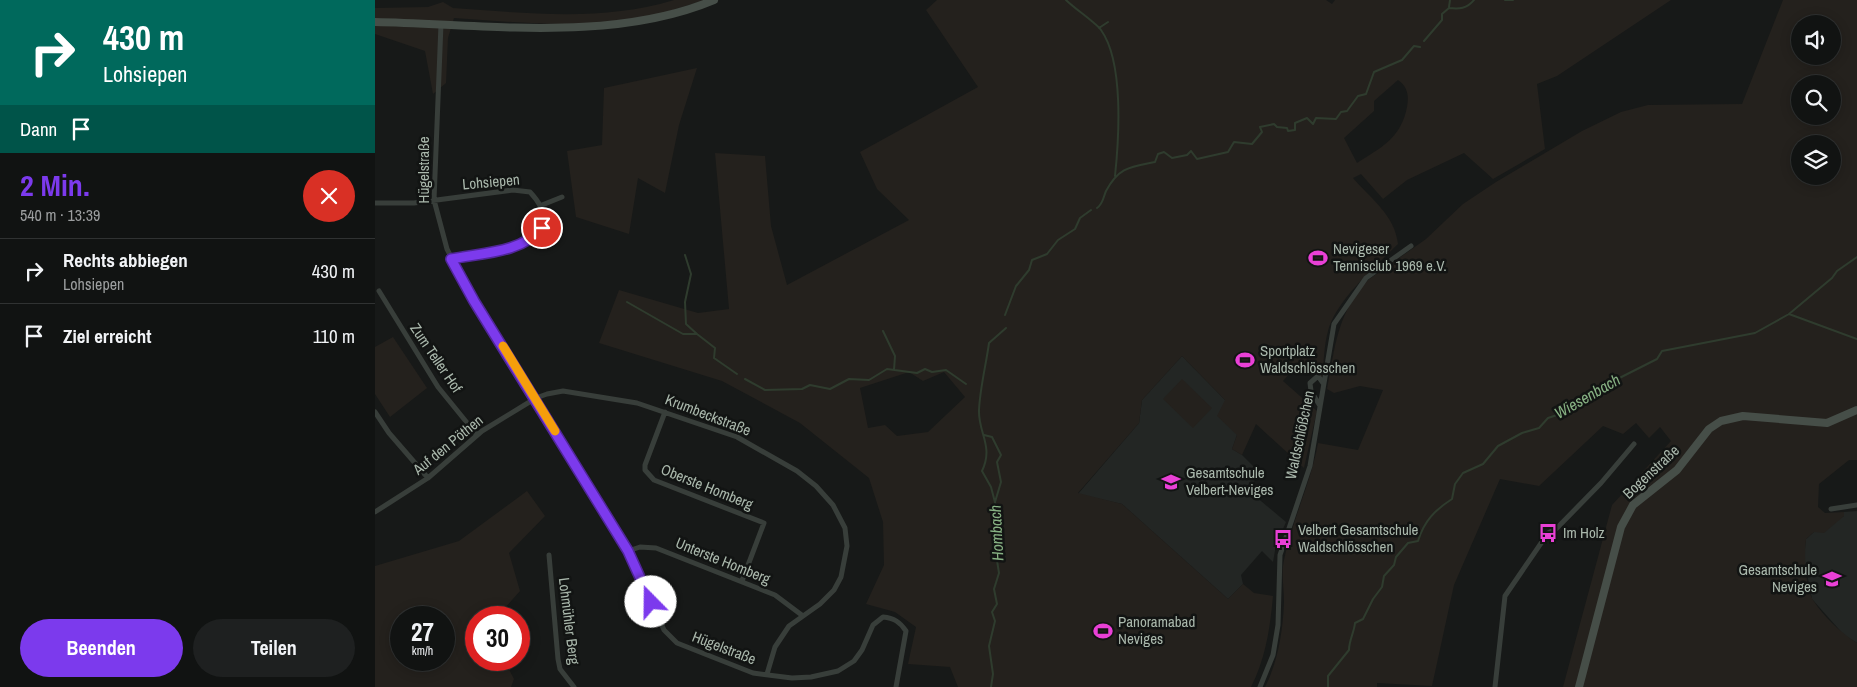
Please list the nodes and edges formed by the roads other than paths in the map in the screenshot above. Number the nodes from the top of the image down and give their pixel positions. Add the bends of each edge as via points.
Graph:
1 (714, 0) edge
2 (375, 22) edge
3 (441, 24) junction
4 (562, 198) dead end
5 (434, 200) junction
6 (375, 203) edge
7 (542, 205) junction
8 (1411, 246) dead end
9 (451, 259) junction
10 (379, 291) dead end
11 (1324, 386) junction
12 (535, 398) junction
13 (1320, 406) junction
14 (1857, 410) edge
15 (375, 412) edge
16 (665, 412) junction
17 (477, 435) junction
18 (1634, 444) dead end
19 (428, 478) junction
20 (1857, 505) edge
21 (1831, 509) dead end
22 (375, 512) edge
23 (628, 551) junction
24 (549, 555) dead end
25 (741, 581) junction
26 (803, 616) junction
27 (767, 674) junction
28 (574, 687) edge
29 (896, 687) edge
30 (1260, 687) edge
31 (1495, 687) edge
32 (1579, 687) edge

1 - 3 main road via 670,15 618,25
2 - 3 main road
3 - 5 street, Hügelstraße
4 - 7 street
5 - 6 street, Lohsiepen
5 - 7 street, Lohsiepen via 513,190 530,192
5 - 9 street, Hügelstraße
7 - 9 street via 545,216 542,228 522,244
8 - 11 street, Waldschlößchen via 1366,278 1349,300 1335,324
9 - 12 street, Hügelstraße
10 - 17 street, Zum Teller Hof via 438,387
11 - 13 street, Waldschlößchen
11 - 13 street via 1318,376 1310,383
12 - 16 street, Krumbeckstraße via 563,391 637,403
12 - 17 street, Auf den Pöthen
12 - 23 street, Hügelstraße
13 - 30 street, Waldschlößchen via 1310,466 1280,555 1278,625 1273,655
14 - 32 main road, Bogenstraße via 1827,423 1743,416 1721,421 1709,429 1677,470 1633,505 1621,527
15 - 19 street
16 - 25 street, Oberste Homberg via 645,465 647,474 669,487 763,523
16 - 26 street, Krumbeckstraße via 737,437 776,458 816,486 833,505 845,528 845,564 834,590
17 - 19 street, Auf den Pöthen
18 - 31 street via 1601,483 1556,529 1548,533 1505,596
19 - 22 street, Auf den Pöthen
20 - 21 street
23 - 25 street, Unterste Homberg via 641,547 656,548
23 - 27 street, Hügelstraße via 659,623 670,637 705,656 753,673
24 - 28 street, Lohmühler Berg via 558,659 564,676
25 - 26 street, Unterste Homberg via 775,595
26 - 27 street, Krumbeckstraße via 789,626 775,647
27 - 29 street, Hügelstraße via 792,678 839,671 854,661 873,625 883,617 902,624 906,631

